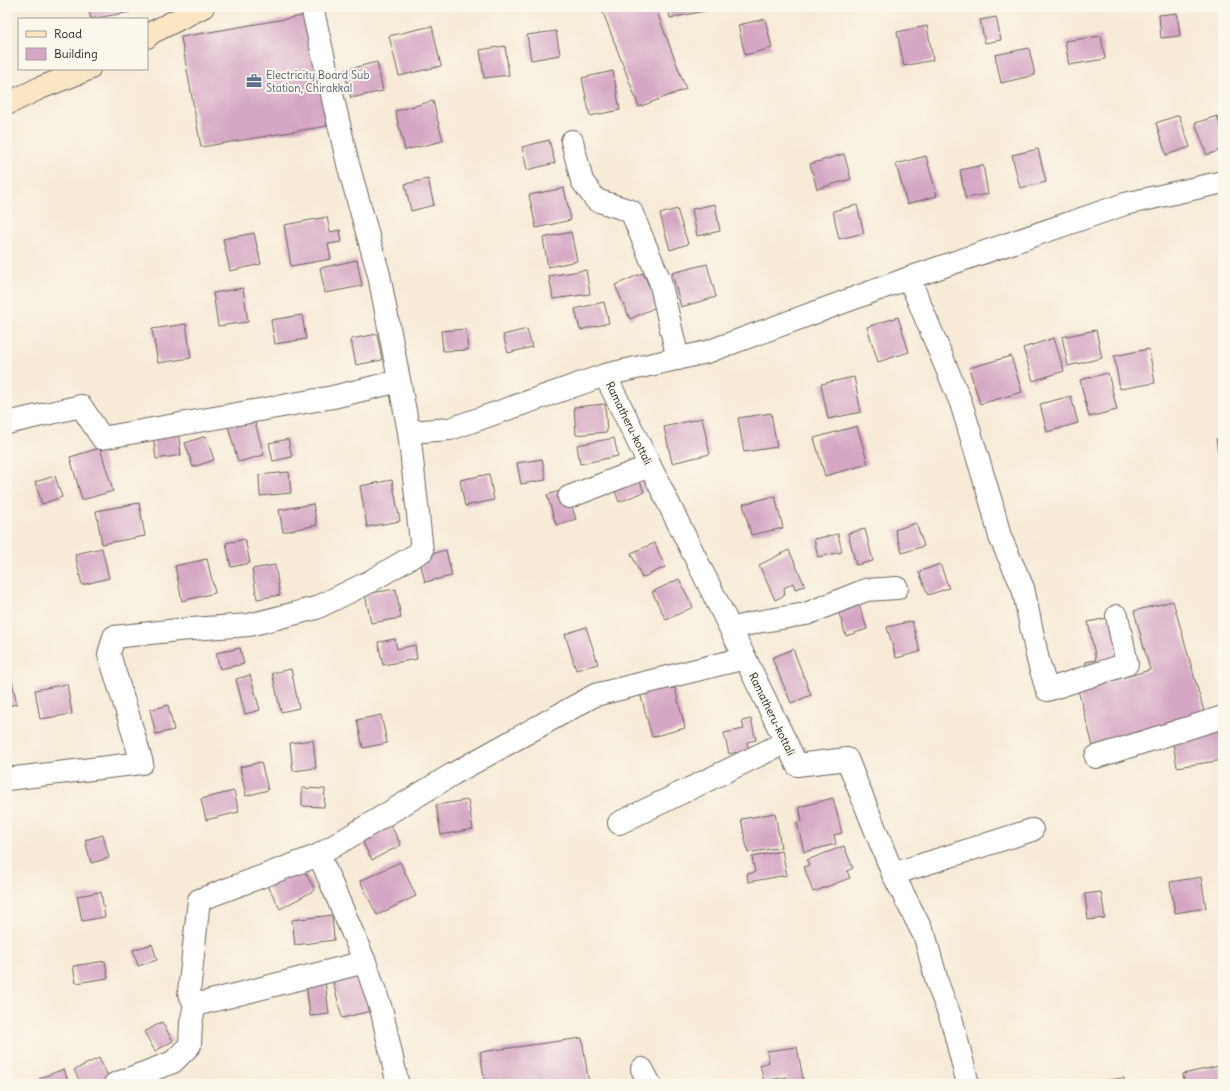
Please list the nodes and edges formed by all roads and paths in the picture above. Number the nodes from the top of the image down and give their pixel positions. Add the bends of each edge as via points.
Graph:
1 (203, 7) edge
2 (312, 7) edge
3 (148, 36) edge
4 (86, 70) edge
5 (7, 104) edge
6 (572, 140) dead end
7 (1223, 182) edge
8 (909, 278) junction
9 (678, 359) junction
10 (605, 376) junction
11 (399, 381) junction
12 (7, 423) edge
13 (409, 432) junction
14 (650, 466) junction
15 (569, 497) dead end
16 (897, 588) dead end
17 (1117, 616) dead end
18 (731, 629) junction
19 (745, 658) junction
20 (1223, 717) edge
21 (786, 742) junction
22 (1096, 757) dead end
23 (7, 779) edge
24 (619, 824) dead end
25 (1032, 830) dead end
26 (319, 855) junction
27 (893, 874) junction
28 (365, 962) junction
29 (194, 1005) junction
30 (397, 1081) dead end
31 (115, 1084) edge
32 (968, 1084) edge

1 - 3 main road
2 - 11 street via 348,164 379,275
4 - 5 main road
6 - 9 street via 582,181 596,200 631,211 660,281
7 - 8 street via 1125,204
8 - 9 street via 707,352
8 - 17 street via 961,403 1000,537 1023,588 1047,690 1127,664
9 - 10 street
10 - 13 street via 450,429
10 - 14 street, Ramatheru-kottali
11 - 12 street via 333,397 102,438 81,406
11 - 13 street
13 - 23 street via 422,551 369,582 316,608 249,625 114,637 109,654 142,763
14 - 15 street
14 - 18 street, Ramatheru-kottali
16 - 18 street via 866,590 806,614
18 - 19 street, Ramatheru-kottali
19 - 21 street, Ramatheru-kottali
19 - 26 street via 595,695 453,774
20 - 22 street
21 - 24 street
21 - 27 street, Ramatheru-kottali via 797,765 847,759
25 - 27 street
26 - 28 street
26 - 29 street via 199,900 189,992
27 - 32 street via 925,937 938,985 952,1021
28 - 29 street
28 - 30 street via 382,1012
29 - 31 street via 190,1045 173,1062

